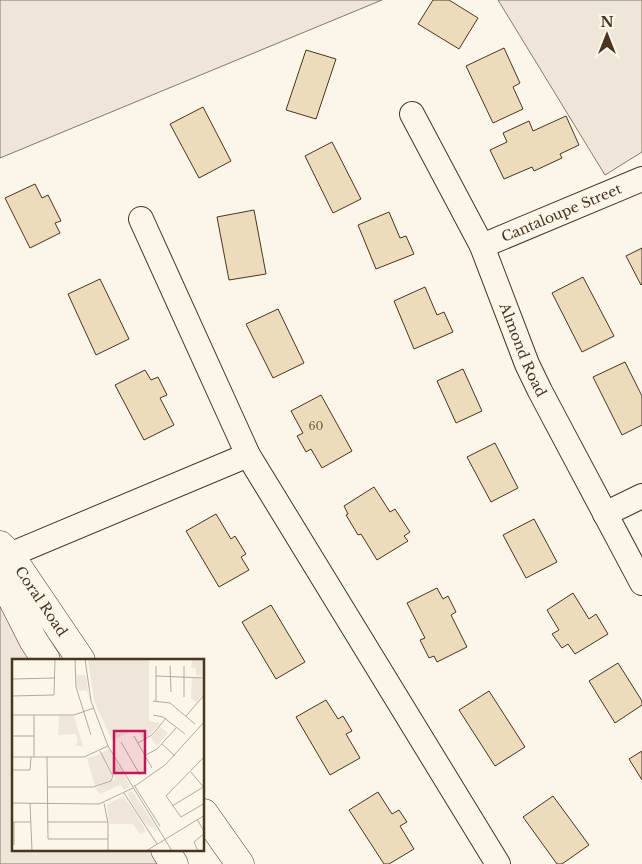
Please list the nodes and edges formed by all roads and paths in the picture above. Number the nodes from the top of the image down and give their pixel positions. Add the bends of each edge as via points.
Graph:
1 (412, 114) dead end
2 (642, 179) edge
3 (141, 219) dead end
4 (482, 246) junction
5 (248, 455) junction
6 (642, 496) edge
7 (605, 514) junction
8 (2, 559) edge
9 (642, 583) edge
10 (45, 659) edge
11 (80, 659) edge
12 (205, 814) edge
13 (167, 852) edge
14 (174, 864) edge
15 (240, 864) edge
16 (498, 864) edge

1 - 4 street, Almond Road
2 - 4 street, Cantaloupe Street
3 - 5 street
4 - 7 street, Almond Road via 527,364
5 - 8 street
5 - 16 street
6 - 7 street
7 - 9 street, Almond Road
8 - 10 main road, Coral Road via 33,640
8 - 11 main road, Coral Road
12 - 15 main road
13 - 14 main road

